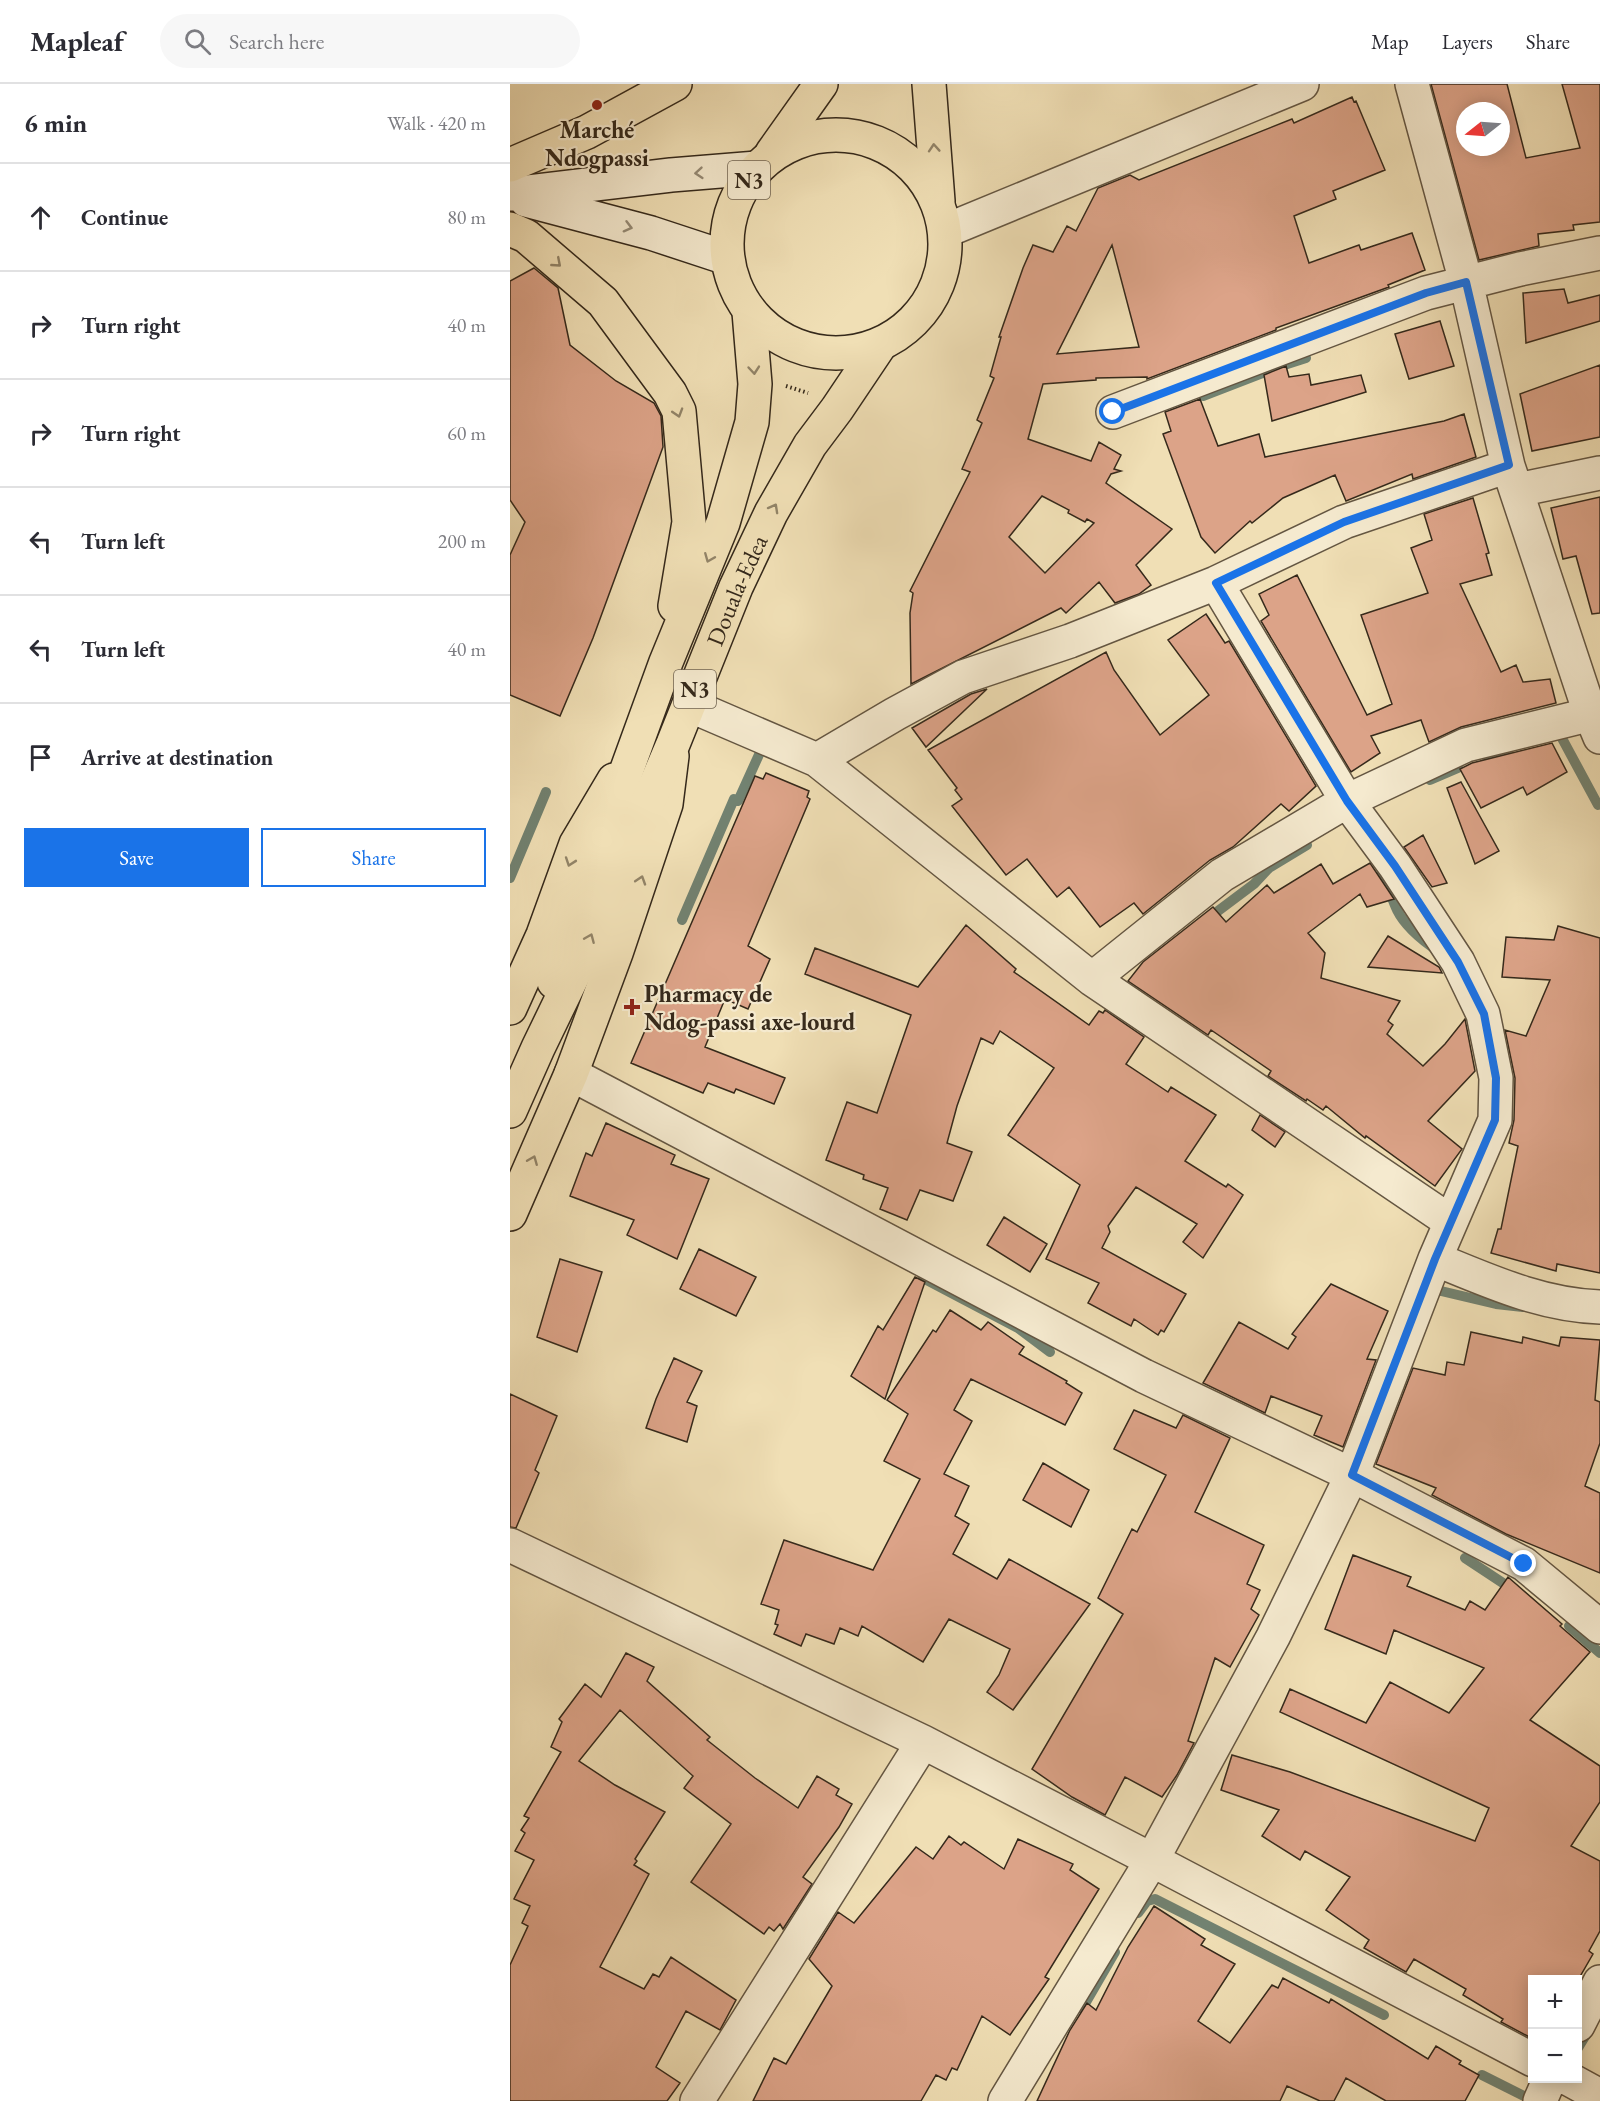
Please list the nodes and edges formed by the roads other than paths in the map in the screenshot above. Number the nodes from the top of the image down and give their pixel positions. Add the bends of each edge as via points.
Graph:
1 (675, 84) edge
2 (822, 84) edge
3 (929, 84) edge
4 (1302, 84) edge
5 (1412, 84) edge
6 (764, 162) junction
7 (510, 165) edge
8 (510, 195) edge
9 (942, 218) junction
10 (515, 239) edge
11 (1600, 253) edge
12 (727, 258) junction
13 (1466, 282) junction
14 (749, 312) junction
15 (880, 345) junction
16 (1113, 412) dead end
17 (1600, 473) edge
18 (1513, 478) junction
19 (1216, 583) junction
20 (666, 662) junction
21 (689, 705) junction
22 (1597, 720) edge
23 (673, 744) junction
24 (631, 757) junction
25 (818, 760) junction
26 (1347, 801) junction
27 (1092, 979) junction
28 (510, 1008) edge
29 (538, 1047) junction
30 (571, 1074) junction
31 (510, 1111) edge
32 (510, 1214) edge
33 (1451, 1222) junction
34 (1435, 1259) junction
35 (1600, 1307) edge
36 (1352, 1475) junction
37 (510, 1545) edge
38 (1600, 1627) edge
39 (923, 1742) junction
40 (1152, 1860) junction
41 (1600, 1982) edge
42 (1582, 2017) edge
43 (1528, 2057) edge
44 (1548, 2083) edge
45 (1575, 2083) edge
46 (1600, 2096) edge
47 (697, 2101) edge
48 (1005, 2101) edge
49 (1540, 2101) edge

1 - 7 main road via 587,132
2 - 6 main road, N3
9 -> 3 main road, N3
4 - 9 street
5 - 13 street
6 -> 8 street
6 - 9 main road, N3 via 795,142 824,134 853,135 880,144 905,159 925,180
6 - 12 main road, N3 via 735,201 727,229
8 -> 12 street
9 - 15 main road, N3 via 945,259 938,285 924,310 905,330
10 -> 20 main road via 603,302 679,411 689,522
11 - 13 street
12 - 14 main road, N3 via 735,287
13 - 16 street via 1426,293
13 - 18 street
14 - 15 main road, N3 via 770,332 795,347 823,354 852,353
14 -> 20 main road, Douala-Edea / N3 via 755,384 752,422 723,523
21 -> 15 main road, Douala-Edea / N3 via 736,587 771,513 810,445
17 - 18 street
18 - 19 street via 1344,522
18 - 22 street
19 - 25 street via 1070,641 963,677
19 - 26 street
20 - 24 main road, Douala-Edea / N3
21 - 23 main road, Douala-Edea / N3
21 - 25 street
22 - 26 street via 1466,746
29 -> 23 main road, Douala-Edea / N3 via 582,957
30 -> 23 main road, N3 via 666,804
24 -> 28 main road, N3 via 576,844 543,935
24 - 29 main road, Douala-Edea / N3 via 563,945
25 - 27 street
26 - 27 street via 1222,875
26 - 33 street via 1458,962 1484,1014 1496,1078 1495,1120
27 - 33 street
29 - 31 main road, Douala-Edea / N3
32 -> 30 main road, N3
30 - 36 street via 1144,1376
33 - 34 street
34 - 35 street via 1512,1291
34 - 36 street
36 - 38 street via 1524,1564
36 - 40 street via 1273,1637
37 - 39 street
39 - 40 street
39 - 47 street
40 - 43 street
40 - 48 street
41 - 42 street
44 - 49 street
45 - 46 street

